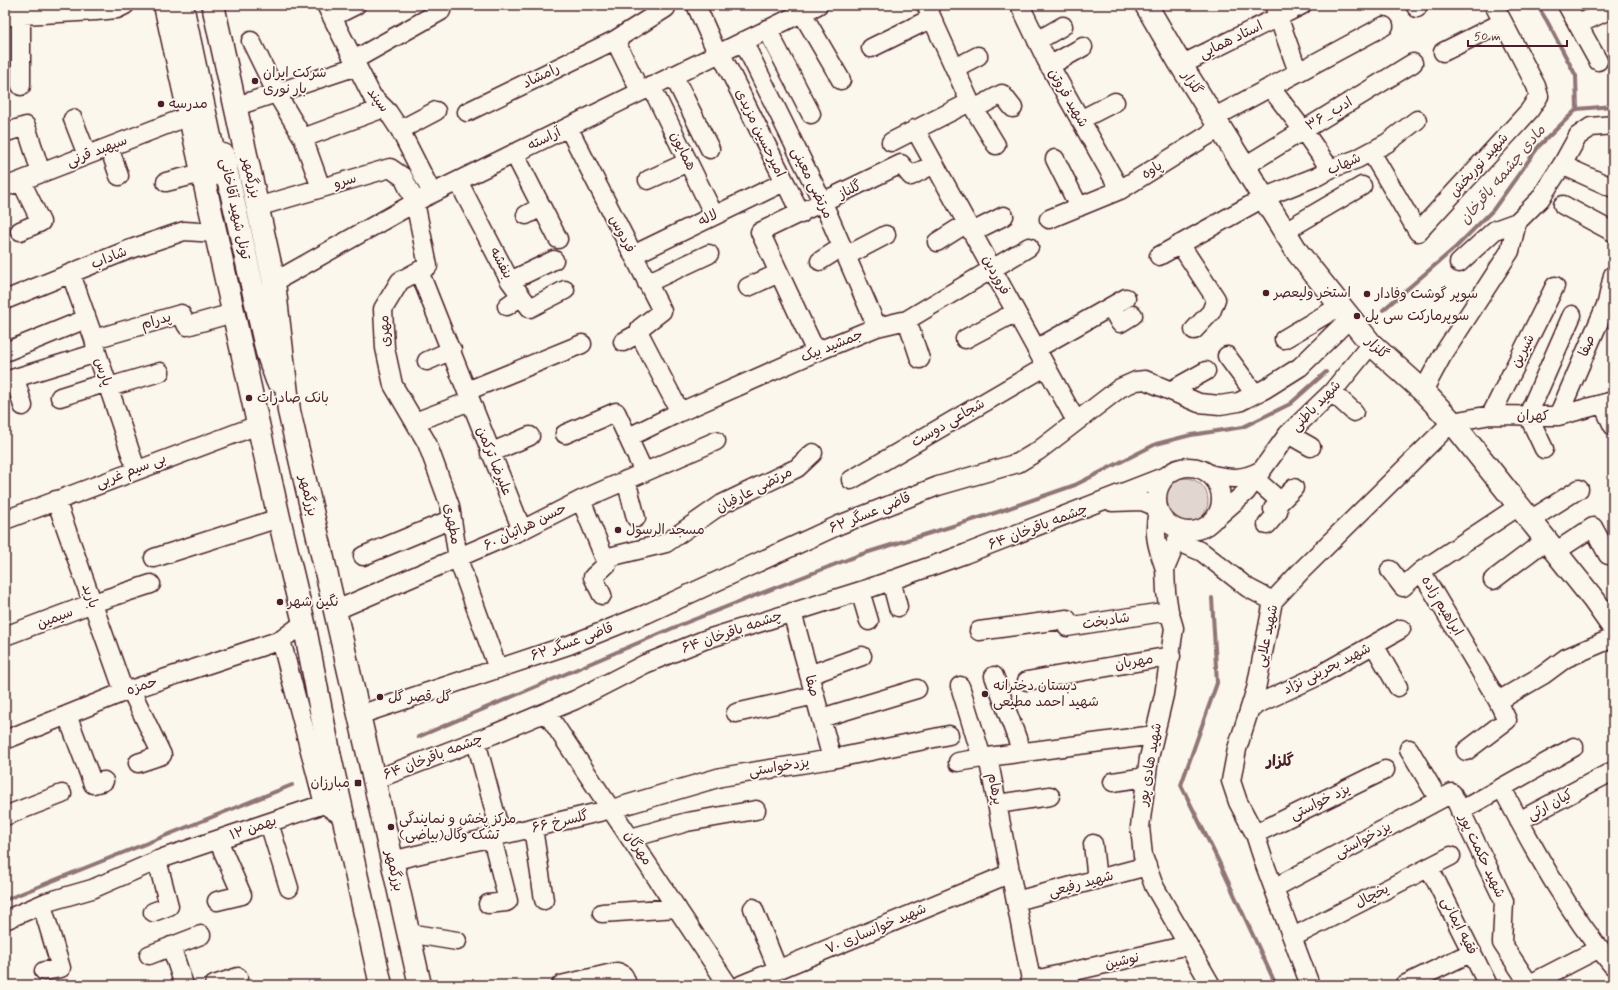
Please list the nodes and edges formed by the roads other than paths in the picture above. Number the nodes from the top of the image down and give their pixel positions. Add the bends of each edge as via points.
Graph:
1 (125, 5) edge
2 (165, 5) edge
3 (182, 5) edge
4 (190, 5) edge
5 (213, 5) edge
6 (356, 5) edge
7 (696, 5) edge
8 (818, 5) edge
9 (1020, 5) edge
10 (1146, 5) edge
11 (1302, 5) edge
12 (1494, 5) edge
13 (1567, 5) edge
14 (666, 8) dead end
15 (1613, 8) edge
16 (57, 9) edge
17 (441, 10) dead end
18 (329, 11) edge
19 (795, 11) edge
20 (1276, 11) edge
21 (929, 12) edge
22 (12, 13) edge
23 (1503, 22) junction
24 (1578, 24) junction
25 (1063, 26) dead end
26 (1384, 26) dead end
27 (767, 29) junction
28 (615, 40) junction
29 (251, 41) dead end
30 (743, 41) junction
31 (1037, 41) junction
32 (1083, 46) dead end
33 (871, 48) dead end
34 (1443, 52) dead end
35 (718, 53) junction
36 (978, 56) dead end
37 (1598, 61) dead end
38 (1413, 63) dead end
39 (355, 64) junction
40 (1181, 65) junction
41 (1050, 66) junction
42 (954, 68) junction
43 (1298, 72) junction
44 (673, 76) junction
45 (840, 80) dead end
46 (21, 86) dead end
47 (1270, 87) junction
48 (646, 89) junction
49 (277, 94) junction
50 (1115, 102) dead end
51 (972, 105) junction
52 (234, 107) junction
53 (384, 108) junction
54 (1013, 108) dead end
55 (436, 111) dead end
56 (467, 112) dead end
57 (811, 114) dead end
58 (189, 116) junction
59 (73, 119) dead end
60 (1080, 120) junction
61 (1417, 120) dead end
62 (1218, 122) junction
63 (1613, 125) edge
64 (568, 127) junction
65 (915, 129) junction
66 (400, 130) junction
67 (1303, 130) junction
68 (7, 132) dead end
69 (303, 138) junction
70 (891, 142) dead end
71 (996, 145) dead end
72 (109, 146) junction
73 (710, 149) dead end
74 (1371, 152) junction
75 (514, 154) junction
76 (87, 155) junction
77 (1055, 159) dead end
78 (688, 162) junction
79 (934, 164) junction
80 (1562, 165) junction
81 (1246, 166) junction
82 (1330, 169) junction
83 (41, 173) junction
84 (202, 173) junction
85 (119, 176) dead end
86 (648, 180) dead end
87 (458, 181) junction
88 (166, 182) dead end
89 (784, 182) junction
90 (13, 184) edge
91 (1362, 186) dead end
92 (321, 188) junction
93 (1613, 188) edge
94 (1120, 190) junction
95 (432, 194) junction
96 (1265, 197) junction
97 (415, 202) junction
98 (823, 203) junction
99 (1563, 205) dead end
100 (1079, 207) junction
101 (257, 208) junction
102 (801, 214) junction
103 (714, 215) junction
104 (1004, 216) dead end
105 (1050, 219) dead end
106 (1517, 222) junction
107 (970, 227) junction
108 (20, 231) dead end
109 (1285, 231) junction
110 (1613, 232) edge
111 (216, 233) junction
112 (886, 234) dead end
113 (558, 239) dead end
114 (937, 242) dead end
115 (1180, 244) junction
116 (1029, 247) dead end
117 (844, 251) junction
118 (709, 254) dead end
119 (633, 255) junction
120 (1158, 256) dead end
121 (554, 260) dead end
122 (820, 261) dead end
123 (1460, 262) dead end
124 (992, 268) junction
125 (419, 271) junction
126 (779, 273) junction
127 (71, 274) junction
128 (1613, 275) edge
129 (510, 280) junction
130 (274, 282) junction
131 (647, 282) junction
132 (1555, 286) dead end
133 (748, 287) dead end
134 (565, 290) dead end
135 (5, 300) edge
136 (1610, 304) edge
137 (1016, 312) junction
138 (1345, 312) junction
139 (233, 313) junction
140 (1572, 314) dead end
141 (1133, 315) dead end
142 (86, 319) junction
143 (907, 320) junction
144 (877, 327) junction
145 (1194, 330) dead end
146 (639, 333) junction
147 (1284, 339) dead end
148 (965, 340) dead end
149 (623, 342) dead end
150 (582, 344) dead end
151 (1371, 344) junction
152 (95, 346) junction
153 (1036, 349) junction
154 (452, 350) junction
155 (5, 352) edge
156 (816, 352) junction
157 (1227, 356) dead end
158 (920, 360) dead end
159 (427, 361) dead end
160 (1045, 367) junction
161 (1206, 371) dead end
162 (160, 372) dead end
163 (10, 380) edge
164 (108, 385) junction
165 (393, 385) joint
166 (1172, 390) junction
167 (1423, 391) junction
168 (1332, 392) junction
169 (1255, 394) junction
170 (468, 396) junction
171 (60, 397) dead end
172 (1608, 403) edge
173 (23, 406) dead end
174 (289, 410) junction
175 (680, 412) junction
176 (1354, 412) dead end
177 (1490, 415) junction
178 (1528, 415) junction
179 (1558, 416) junction
180 (1076, 421) junction
181 (415, 422) junction
182 (1452, 422) junction
183 (258, 425) junction
184 (1613, 426) edge
185 (565, 434) dead end
186 (1288, 434) junction
187 (530, 436) dead end
188 (629, 437) junction
189 (716, 441) dead end
190 (1311, 446) dead end
191 (1544, 450) dead end
192 (490, 453) junction
193 (813, 453) dead end
194 (136, 469) junction
195 (644, 472) junction
196 (1209, 474) junction
197 (1259, 475) junction
198 (1166, 476) junction
199 (626, 480) junction
200 (851, 480) dead end
201 (1294, 488) dead end
202 (1579, 489) dead end
203 (56, 500) junction
204 (581, 500) junction
205 (1280, 501) junction
206 (1097, 504) junction
207 (1157, 508) junction
208 (1525, 513) junction
209 (279, 518) junction
210 (636, 518) dead end
211 (1216, 518) junction
212 (452, 519) junction
213 (5, 520) edge
214 (1267, 525) dead end
215 (522, 530) junction
216 (1179, 536) junction
217 (1551, 546) junction
218 (1608, 555) dead end
219 (362, 556) dead end
220 (154, 558) dead end
221 (605, 558) junction
222 (458, 559) junction
223 (1165, 569) junction
224 (1390, 570) dead end
225 (1421, 571) junction
226 (891, 580) junction
227 (1493, 580) dead end
228 (150, 584) dead end
229 (860, 591) junction
230 (602, 595) dead end
231 (1273, 601) junction
232 (93, 603) junction
233 (898, 607) dead end
234 (334, 611) junction
235 (1168, 611) junction
236 (792, 612) junction
237 (869, 620) dead end
238 (304, 623) junction
239 (1613, 627) edge
240 (1401, 629) dead end
241 (979, 631) dead end
242 (5, 636) edge
243 (1613, 638) edge
244 (281, 640) junction
245 (1374, 645) junction
246 (862, 656) dead end
247 (1170, 656) junction
248 (498, 668) junction
249 (809, 675) junction
250 (994, 676) dead end
251 (1027, 681) dead end
252 (960, 686) dead end
253 (1398, 687) dead end
254 (917, 689) dead end
255 (128, 691) junction
256 (815, 695) junction
257 (1498, 701) junction
258 (1251, 707) junction
259 (546, 712) junction
260 (736, 713) dead end
261 (67, 715) junction
262 (359, 716) junction
263 (821, 718) junction
264 (949, 735) dead end
265 (1154, 735) junction
266 (5, 740) edge
267 (476, 741) junction
268 (1574, 747) dead end
269 (1409, 749) dead end
270 (1466, 751) dead end
271 (1022, 752) junction
272 (985, 757) junction
273 (832, 759) junction
274 (958, 762) dead end
275 (138, 763) dead end
276 (1385, 770) dead end
277 (1613, 771) edge
278 (1146, 777) junction
279 (374, 780) junction
280 (104, 781) dead end
281 (1113, 782) dead end
282 (1502, 788) junction
283 (62, 794) dead end
284 (1050, 796) dead end
285 (1445, 797) junction
286 (324, 804) junction
287 (998, 804) junction
288 (612, 809) junction
289 (756, 810) dead end
290 (1460, 811) junction
291 (5, 816) edge
292 (345, 818) junction
293 (1519, 821) junction
294 (269, 823) junction
295 (533, 828) junction
296 (1255, 834) junction
297 (496, 837) junction
298 (631, 838) junction
299 (218, 840) junction
300 (1093, 844) dead end
301 (1451, 856) dead end
302 (157, 860) junction
303 (391, 861) junction
304 (1147, 866) junction
305 (1428, 867) junction
306 (1011, 873) junction
307 (1097, 880) junction
308 (289, 888) dead end
309 (1274, 888) junction
310 (544, 900) dead end
311 (217, 901) dead end
312 (1016, 901) junction
313 (488, 904) dead end
314 (42, 905) junction
315 (677, 908) junction
316 (753, 908) dead end
317 (153, 912) dead end
318 (602, 913) dead end
319 (5, 920) edge
320 (408, 933) junction
321 (201, 936) dead end
322 (1292, 937) junction
323 (457, 941) dead end
324 (1188, 945) junction
325 (171, 946) junction
326 (1600, 948) junction
327 (1472, 952) junction
328 (148, 955) dead end
329 (1613, 966) edge
330 (778, 970) junction
331 (44, 971) dead end
332 (238, 977) dead end
333 (1032, 983) edge
334 (184, 985) edge
335 (214, 985) edge
336 (381, 985) edge
337 (420, 985) edge
338 (561, 985) edge
339 (627, 985) edge
340 (728, 985) edge
341 (741, 985) edge
342 (1211, 985) edge
343 (1310, 985) edge
344 (1404, 985) edge
345 (1488, 985) edge
346 (1529, 985) edge

1 - 16 street via 117,9 96,11
2 - 58 main road
3 - 183 main road via 257,357
4 - 174 main road, تونل شهید آقاخانی via 267,352
5 - 52 main road, بزرگمهر
6 - 18 street
7 - 35 street, امیرحسین مزیدی
8 - 19 street, آراسته
9 - 31 street, شهید فروتن
10 - 40 main road, گلزار
11 - 20 street, استاد همایی
12 - 23 street
13 - 24 street
14 - 28 street, رامشاد
15 - 24 street
16 - 22 street
17 - 39 street
18 - 39 street, سپند
19 - 27 street, آراسته
19 - 45 street
20 - 40 street, استاد همایی
20 - 43 street
21 - 33 street
21 - 42 street
22 - 46 street
23 - 34 street
23 - 74 street, شهید نوربخش via 1539,96 1529,111 1418,232
24 - 37 street
25 - 31 street
26 - 43 street, پاوه
27 - 30 street, آراسته
27 - 57 street
28 - 48 street
28 - 56 street, رامشاد
29 - 49 street
30 - 35 street, آراسته
30 - 98 street, مرتضی معینی
31 - 41 street, شهید فروتن
32 - 41 street
35 - 44 street, آراسته
35 - 89 street, امیرحسین مزیدی via 770,150
36 - 42 street
38 - 67 street, ۳۶_ادب
39 - 49 street
39 - 53 street, سپند via 372,96
40 - 62 main road, گلزار
41 - 60 street, شهید فروتن
42 - 51 street
43 - 47 street, پاوه
44 - 48 street, آراسته
44 - 73 street
47 - 62 street, پاوه
47 - 67 street
48 - 64 street, آراسته
48 - 78 street, همایون
49 - 52 street
49 - 69 street
50 - 60 street
51 - 54 street via 1002,94
51 - 65 street
51 - 71 street
52 - 101 main road, بزرگمهر
53 - 66 street, سپند
53 - 69 street
55 - 66 street
58 - 72 street, سپهبد قرنی
58 - 84 main road
59 - 76 street
60 - 94 street, شهید فروتن
61 - 74 street, شهاب
62 - 81 main road, گلزار
62 - 94 street, پاوه
63 - 80 street via 1591,127 1578,136
64 - 75 street, آراسته
64 - 119 street, فردوس
65 - 70 street
65 - 79 street, فروردین
66 - 95 street, سپند
67 - 81 street, ۳۶_ادب
67 - 82 street
68 - 83 street via 26,126
69 - 92 street
72 - 76 street, سپهبد قرنی
72 - 85 street
74 - 82 street, شهاب
75 - 87 street, آراسته
75 - 113 street via 534,211
76 - 83 street, سپهبد قرنی
77 - 100 street
78 - 86 street
78 - 103 street, همایون
79 - 98 street, گلناز via 911,176 901,164
79 - 107 street, فروردین
80 - 93 street
80 - 106 street via 1540,199
81 - 96 main road, گلزار
82 - 96 street, شهاب
83 - 90 street, سپهبد قرنی
84 - 88 street
84 - 111 main road
87 - 95 street, آراسته
87 - 129 street, بنفشه
89 - 102 street, امیرحسین مزیدی
89 - 103 street, لاله
90 - 108 street via 41,222
91 - 109 street
92 - 97 street, سرو via 390,168 403,177
92 - 101 street, سرو
94 - 100 street, پاوه
95 - 97 street, آراسته
96 - 109 main road, گلزار
96 - 115 street, شهاب
97 - 125 street via 428,266
97 - 130 street, آراسته
98 - 102 street, گلناز
98 - 117 street, مرتضی معینی
99 - 110 street
100 - 105 street, پاوه
101 - 130 main road, بزرگمهر
102 - 126 street, گلناز via 760,232
103 - 119 street, لاله
104 - 107 street
106 - 123 street via 1495,230
106 - 167 street via 1510,251 1442,356
107 - 114 street
107 - 124 street, فروردین
109 - 138 main road, گلزار via 1298,253
111 - 127 street, شاداب via 184,231 128,250
111 - 139 main road
112 - 117 street
115 - 120 street, شهاب
115 - 145 street via 1216,299 1211,312
116 - 124 street, جمشید بیک
117 - 122 street
117 - 144 street, مرتضی معینی
118 - 131 street
119 - 131 street, فردوس
121 - 129 street
124 - 137 street, فروردین
124 - 143 street, جمشید بیک
125 - 154 street, علیرضا ترکمن
125 - 165 street, مهری via 400,281 382,309 385,348
126 - 133 street
126 - 156 street
127 - 135 street, شاداب
127 - 142 street, پارس
128 - 136 street, صفا
129 - 134 street, بنفشه via 514,301 530,308
130 - 174 main road, بزرگمهر
131 - 146 street, فردوس via 662,311 640,328
132 - 177 street, شیرین
136 - 179 street, صفا
137 - 148 street
137 - 153 street, فروردین
138 - 147 street
138 - 151 main road, گلزار
138 - 169 street, قاضی عسگر ۶۲ via 1300,367
139 - 152 street, پدرام via 188,326 181,314
139 - 183 main road
140 - 178 street
141 - 153 street via 1120,323 1118,302
142 - 152 street, پارس
142 - 155 street
143 - 144 street, جمشید بیک
143 - 158 street
144 - 156 street, جمشید بیک
146 - 149 street, فردوس
146 - 175 street
150 - 170 street
151 - 167 main road, گلزار
151 - 168 street, شهید باطنی
152 - 163 street
152 - 164 street, پارس
153 - 160 street, فروردین
154 - 159 street
154 - 170 street, علیرضا ترکمن
156 - 175 street, جمشید بیک
157 - 169 street
160 - 180 street, فروردین
160 - 200 street, شجاعی دوست
161 - 166 street
162 - 164 street
163 - 173 street
164 - 171 street
164 - 194 street, پارس
165 - 181 street, مطهری
166 - 169 street, قاضی عسگر ۶۲ via 1199,403 1220,405 1239,402
166 - 180 street, قاضی عسگر ۶۲ via 1145,380 1136,381 1120,388
167 - 182 main road, گلزار
168 - 176 street
168 - 186 street, شهید باطنی
170 - 181 street
170 - 192 street, علیرضا ترکمن
172 - 179 street, کهران
172 - 184 street
174 - 234 main road, بزرگمهر
175 - 188 street, جمشید بیک
177 - 178 street, کهران
177 - 182 street, کهران
178 - 179 street, کهران
178 - 191 street
180 - 248 street, قاضی عسگر ۶۲ via 1038,451 1018,463 938,486 887,506 839,525 646,614 569,645
181 - 212 street, مطهری via 427,443 450,506
182 - 208 main road, گلزار
182 - 231 street, شهید علایی
183 - 194 street, بی سیم غربی
183 - 209 main road
185 - 188 street via 616,412
186 - 190 street
186 - 197 street, شهید باطنی
187 - 192 street
188 - 195 street
189 - 195 street, حسن هراتیان ۶۰
192 - 215 street, علیرضا ترکمن
193 - 221 street, مرتضی عارفیان via 797,468 722,504 666,543
194 - 203 street, بی سیم غربی
195 - 199 street, حسن هراتیان ۶۰
196 - 197 street via 1229,479
196 - 198 street via 1201,469 1184,467
196 - 211 street via 1220,490 1220,509
197 - 205 street
197 - 211 street, شهید باطنی via 1246,492
198 - 206 street
198 - 207 street via 1158,490
199 - 204 street, حسن هراتیان ۶۰
199 - 210 street
201 - 205 street
202 - 208 street, ابراهیم زاده
203 - 213 street, بی سیم غربی
203 - 232 street, باربد
204 - 215 street, حسن هراتیان ۶۰
204 - 221 street
205 - 214 street via 1272,509 1278,512
206 - 207 street via 1124,500 1142,501
206 - 226 street, چشمه باقرخان ۶۴
207 - 216 street via 1163,519
207 - 223 street via 1156,542
208 - 217 main road, گلزار
208 - 225 street, ابراهیم زاده
209 - 220 street
209 - 238 main road
211 - 216 street via 1200,530
212 - 219 street
212 - 222 street, مطهری
215 - 222 street, حسن هراتیان ۶۰
216 - 223 street, شهید هادی پور
216 - 231 street via 1248,588
217 - 218 street via 1593,527
217 - 227 street
217 - 239 main road, گلزار
221 - 230 street via 607,564 593,577
222 - 234 street, حسن هراتیان ۶۰
222 - 248 street, مطهری
223 - 235 street, شهید هادی پور
224 - 225 street via 1403,587
225 - 257 street, ابراهیم زاده
226 - 229 street, چشمه باقرخان ۶۴
226 - 233 street
228 - 232 street, سیمین
229 - 236 street, چشمه باقرخان ۶۴
229 - 237 street
231 - 258 street, شهید علایی
232 - 242 street, سیمین
232 - 255 street, باربد
234 - 262 main road, بزرگمهر
235 - 241 street, شادبخت via 1067,627 1066,618
235 - 247 street, شهید هادی پور via 1174,628
236 - 249 street, صفا
236 - 259 street, چشمه باقرخان ۶۴ via 704,640 645,664
238 - 244 street, حمزه
238 - 292 main road via 330,757
240 - 245 street, شهید بحرینی نژاد
243 - 257 street via 1566,658 1543,675
244 - 255 street, حمزه
244 - 286 street
245 - 253 street
245 - 258 street, شهید بحرینی نژاد via 1316,677
246 - 249 street
247 - 251 street, مهربان
247 - 265 street, شهید هادی پور
248 - 262 street, قاضی عسگر ۶۲
249 - 256 street, صفا
250 - 271 street
252 - 272 street
254 - 263 street
255 - 261 street, حمزه
255 - 275 street via 162,754
256 - 260 street
256 - 263 street, صفا
257 - 270 street, ابراهیم زاده via 1507,720
258 - 296 street, شهید علایی via 1237,749 1231,781 1238,802
259 - 267 street, چشمه باقرخان ۶۴
259 - 288 street, مهرگان
261 - 266 street, حمزه
261 - 280 street via 93,784
262 - 279 main road, بزرگمهر
263 - 273 street, صفا
264 - 273 street, یزدخواستی
265 - 271 street, پرهام
265 - 278 street, شهید هادی پور
267 - 279 street, چشمه باقرخان ۶۴
267 - 297 street
268 - 282 street
269 - 285 street, شهید حکمت پور
271 - 272 street, پرهام
272 - 274 street
272 - 287 street, پرهام
273 - 288 street, یزدخواستی via 721,777
276 - 296 street, یزد خواستی
277 - 293 street, کیان ارثی
278 - 281 street
278 - 304 street, شهید هادی پور via 1140,826 1143,856
279 - 303 main road, بزرگمهر
282 - 290 street
282 - 293 street, کیان ارثی
283 - 291 street
284 - 287 street
285 - 290 street, شهید حکمت پور
285 - 309 street, یزدخواستی
286 - 292 street
286 - 294 street, ۱۲ بهمن
287 - 306 street, پرهام
288 - 295 street, گلسرخ ۶۶
288 - 298 street, مهرگان
289 - 298 street via 687,822
290 - 346 street, شهید حکمت پور via 1504,901 1502,943
292 - 336 main road
293 - 326 street via 1559,891
294 - 299 street, ۱۲ بهمن
294 - 308 street
295 - 297 street, گلسرخ ۶۶
295 - 310 street
296 - 309 street, شهید علایی
297 - 303 street, گلسرخ ۶۶
297 - 313 street via 508,901
298 - 315 street, مهرگان
299 - 302 street, ۱۲ بهمن
299 - 311 street via 242,895
300 - 307 street
301 - 305 street, یخچال
302 - 314 street, ۱۲ بهمن via 92,889
302 - 317 street via 169,906
303 - 320 main road, بزرگمهر
304 - 307 street, شهید رفیعی
304 - 324 street, شهید هادی پور via 1154,886
305 - 322 street, یخچال
305 - 327 street, فقیه ایمانی
306 - 312 street, پرهام
306 - 330 street, شهید خوانساری ۷۰
307 - 312 street, شهید رفیعی
309 - 322 street, شهید علایی
312 - 333 street, پرهام
314 - 319 street, ۱۲ بهمن
314 - 331 street via 61,968
315 - 318 street
315 - 340 street, مهرگان
316 - 330 street
320 - 323 street
320 - 337 main road, بزرگمهر
321 - 325 street
322 - 343 street, شهید علایی
324 - 333 street, نوشین
324 - 342 street, شهید هادی پور
325 - 328 street
325 - 334 street
326 - 329 street
326 - 346 street
327 - 344 street
327 - 345 street, فقیه ایمانی
330 - 341 street, شهید خوانساری ۷۰
332 - 335 street
338 - 339 street via 617,972 625,977

